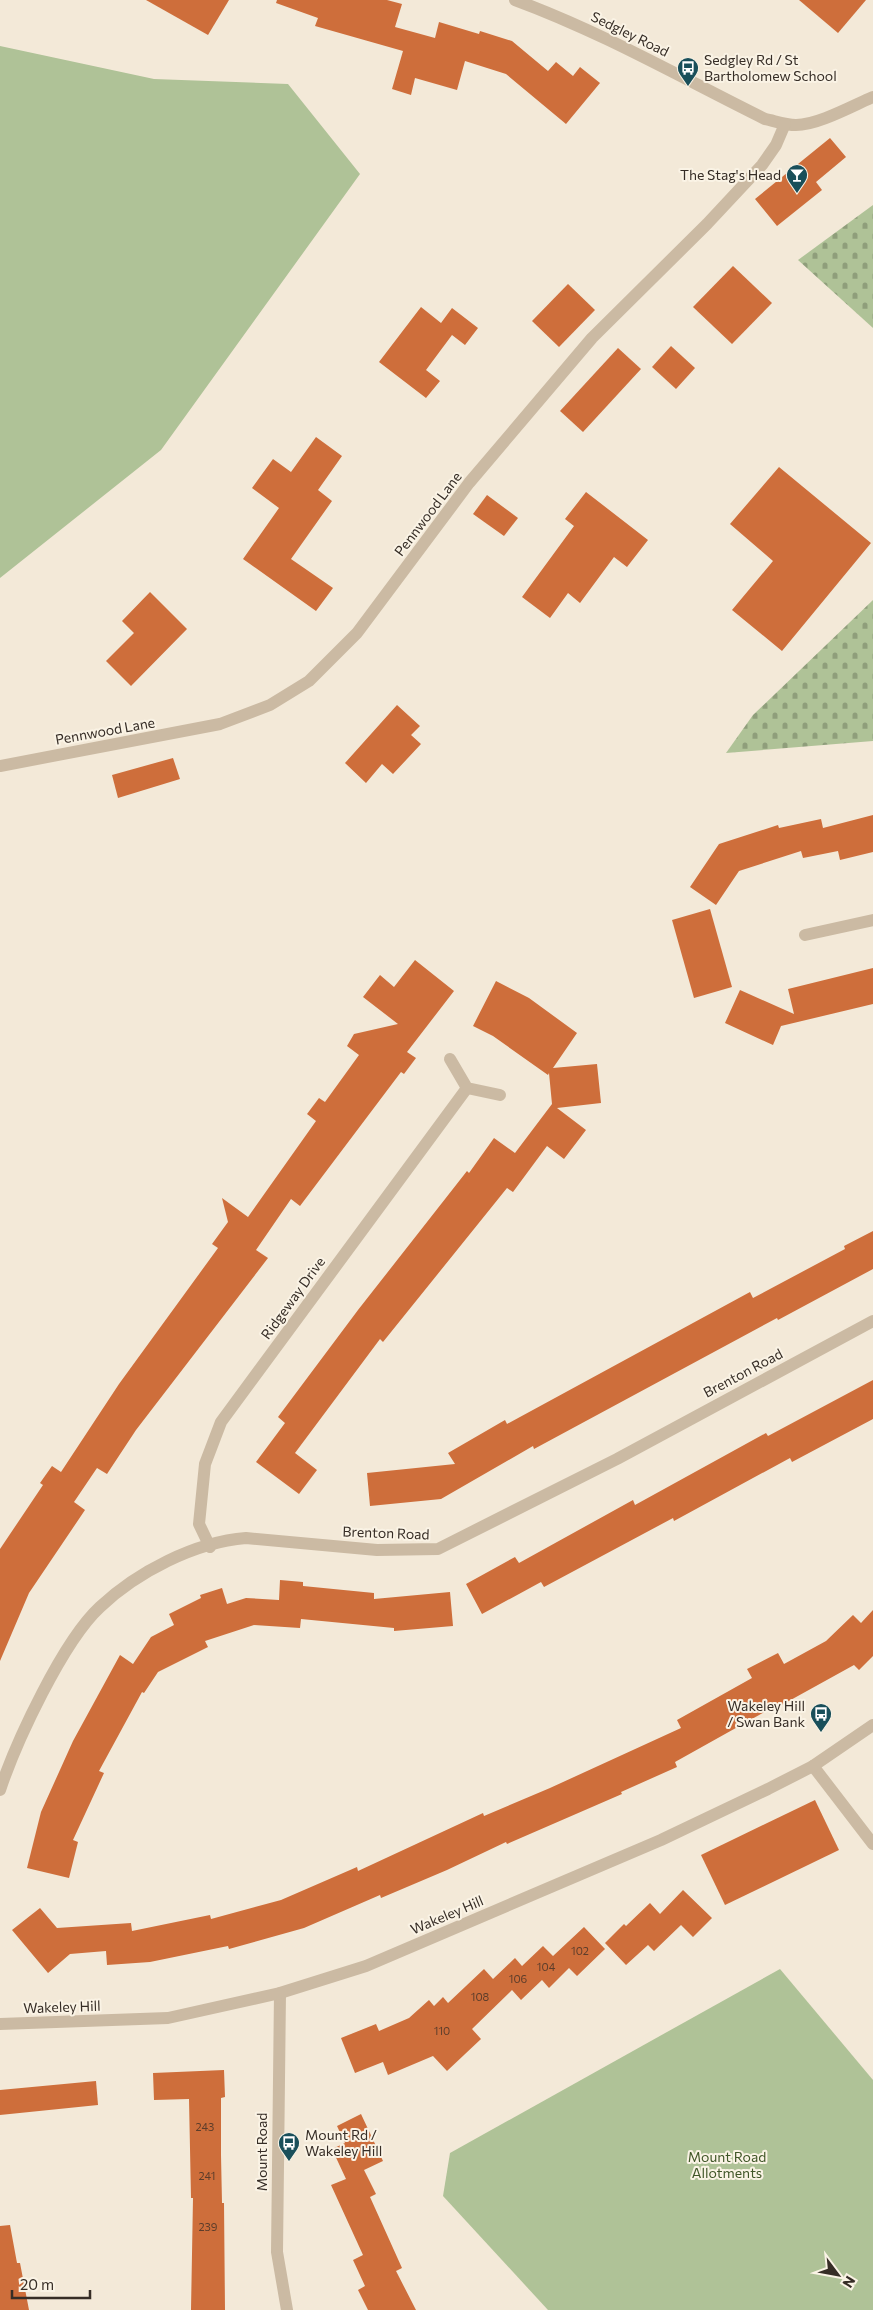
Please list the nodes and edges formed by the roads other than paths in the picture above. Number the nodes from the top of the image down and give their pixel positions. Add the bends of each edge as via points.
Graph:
1 (515, 0) edge
2 (873, 97) edge
3 (785, 124) junction
4 (0, 766) edge
5 (873, 920) edge
6 (805, 935) dead end
7 (450, 1059) dead end
8 (467, 1088) junction
9 (500, 1095) dead end
10 (873, 1321) edge
11 (210, 1547) junction
12 (873, 1725) edge
13 (813, 1766) junction
14 (0, 1790) edge
15 (873, 1844) edge
16 (280, 1993) junction
17 (0, 2024) edge
18 (287, 2310) edge

1 - 3 street, Sedgley Road via 613,42 765,118
2 - 3 street via 812,122
3 - 4 street, Pennwood Lane via 762,165 592,338 469,483 357,633 309,681 270,704 220,724
5 - 6 street
7 - 8 street
8 - 9 street
8 - 11 street, Ridgeway Drive via 221,1422 205,1464 199,1524
10 - 11 street, Brenton Road via 617,1459 438,1549 377,1550 246,1538
11 - 14 street, Brenton Road via 176,1556 133,1581 99,1607 75,1636 45,1690
12 - 13 street, Wakeley Hill
13 - 15 street
13 - 16 street, Wakeley Hill via 662,1840 449,1931 366,1966
16 - 17 street, Wakeley Hill via 168,2018
16 - 18 street, Mount Road via 277,2252

